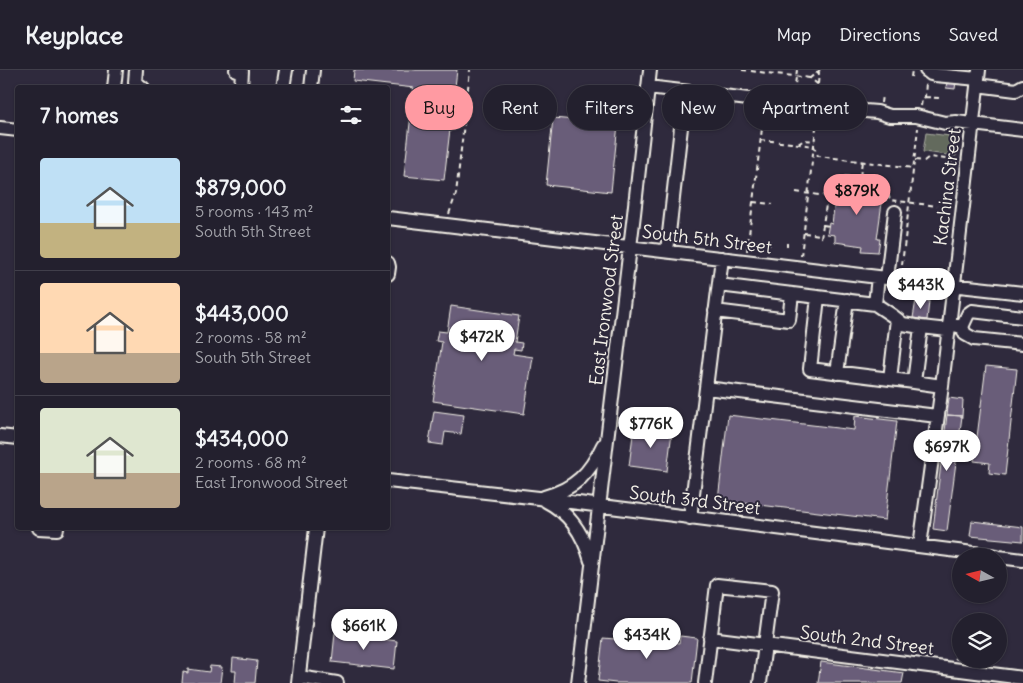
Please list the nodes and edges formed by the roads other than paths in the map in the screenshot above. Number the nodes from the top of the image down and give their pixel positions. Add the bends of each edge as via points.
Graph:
1 (116, 70) edge
2 (136, 70) edge
3 (236, 70) edge
4 (286, 70) edge
5 (313, 70) edge
6 (650, 70) edge
7 (922, 75) edge
8 (978, 78) edge
9 (114, 85) edge
10 (139, 85) edge
11 (241, 85) edge
12 (284, 85) edge
13 (311, 85) edge
14 (648, 85) edge
15 (1023, 86) edge
16 (734, 97) edge
17 (972, 124) junction
18 (0, 128) edge
19 (15, 130) edge
20 (643, 130) edge
21 (681, 130) edge
22 (1023, 130) edge
23 (893, 206) road end
24 (390, 218) edge
25 (630, 247) junction
26 (667, 251) junction
27 (722, 258) junction
28 (882, 278) junction
29 (718, 286) junction
30 (953, 286) junction
31 (1023, 293) edge
32 (792, 294) junction
33 (818, 297) junction
34 (847, 300) junction
35 (875, 304) junction
36 (715, 311) junction
37 (1023, 317) edge
38 (897, 319) junction
39 (921, 326) junction
40 (948, 327) junction
41 (962, 327) junction
42 (1023, 344) edge
43 (837, 373) junction
44 (890, 379) junction
45 (914, 382) junction
46 (942, 386) junction
47 (706, 388) junction
48 (937, 416) junction
49 (0, 436) edge
50 (607, 436) junction
51 (15, 438) edge
52 (390, 482) edge
53 (539, 498) junction
54 (599, 506) junction
55 (690, 518) junction
56 (316, 530) edge
57 (920, 546) junction
58 (952, 550) edge
59 (1008, 558) edge
60 (1023, 560) edge
61 (592, 564) junction
62 (710, 638) junction
63 (765, 644) junction
64 (1023, 678) edge
65 (298, 680) edge
66 (337, 683) edge
67 (578, 683) edge
68 (705, 683) edge
69 (760, 683) edge

1 - 9 street
2 - 10 street via 135,82
3 - 11 street via 242,71
4 - 12 street
5 - 13 street
6 - 14 street, East Ironwood Street
7 - 8 street
8 - 15 street via 1016,90
8 - 17 street, Kachina Street
16 - 17 street
17 - 22 street
17 - 30 street, Kachina Street
18 - 19 street
20 - 25 street, East Ironwood Street
21 - 26 street
23 - 28 street
24 - 25 street, South 5th Street
25 - 26 street, South 5th Street
25 - 50 street, East Ironwood Street
26 - 27 street, South 5th Street
27 - 28 street, South 5th Street
27 - 29 street
28 - 30 street, South 5th Street
28 - 35 street
29 - 32 street
29 - 36 street
30 - 31 street, South 5th Street
30 - 40 street, Kachina Street
32 - 33 street
32 - 36 street via 789,320
33 - 34 street
33 - 43 street via 810,369
34 - 35 street
34 - 43 street
35 - 38 street
36 - 47 street
37 - 41 street via 972,311
38 - 39 street via 903,324
38 - 44 street
39 - 40 street
39 - 45 street
40 - 41 street
40 - 46 street, Kachina Street
41 - 42 street via 965,334 974,338
43 - 44 street
44 - 45 street
45 - 46 street
46 - 48 street, Kachina Street
47 - 48 street
47 - 55 street
48 - 57 street, Kachina Street
49 - 51 street
50 - 53 street via 591,467 577,482 560,492
50 - 54 street, East Ironwood Street
52 - 53 street, South 3rd Street
53 - 54 street, South 3rd Street
53 - 61 street via 570,520 582,538
54 - 55 street, South 3rd Street
54 - 61 street, East Ironwood Street
55 - 57 street, South 3rd Street
56 - 65 street
57 - 58 street, South 3rd Street
59 - 60 street, South 3rd Street
61 - 67 street, East Ironwood Street
62 - 63 street, South 2nd Street
62 - 63 street via 717,586 772,591
62 - 68 street
63 - 64 street, South 2nd Street
63 - 69 street
65 - 66 street

